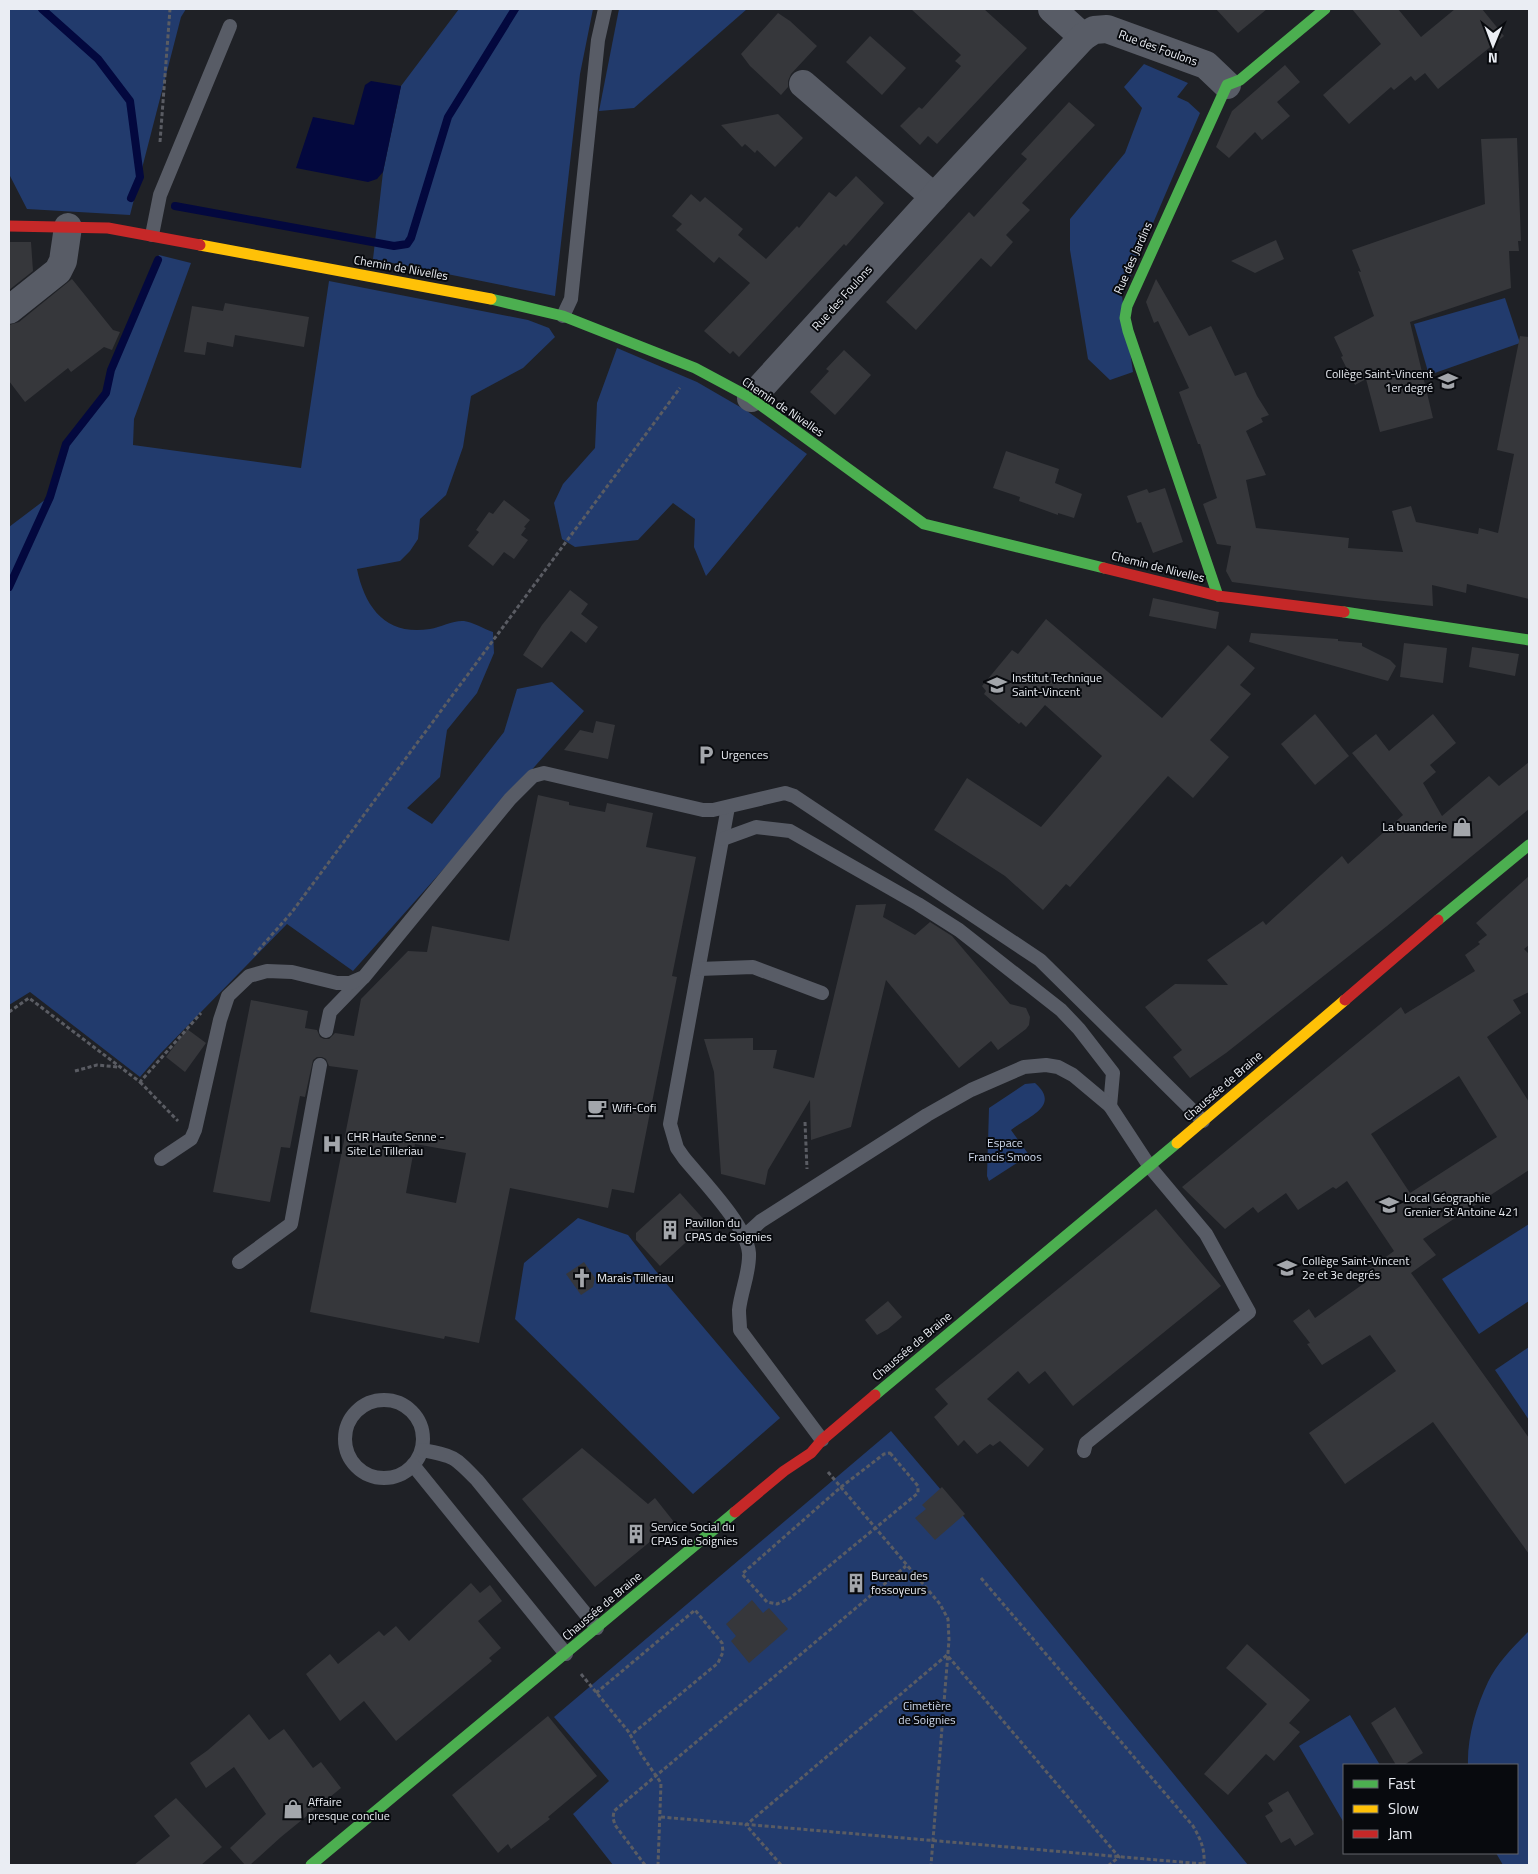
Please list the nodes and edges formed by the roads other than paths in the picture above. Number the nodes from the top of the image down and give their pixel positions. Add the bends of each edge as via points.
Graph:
1 (605, 9) edge
2 (1052, 9) edge
3 (1325, 9) edge
4 (230, 26) dead end
5 (1083, 37) junction
6 (803, 84) dead end
7 (1227, 84) junction
8 (934, 197) junction
9 (9, 226) edge
10 (68, 227) junction
11 (152, 235) junction
12 (9, 310) edge
13 (563, 316) junction
14 (750, 398) junction
15 (1218, 596) junction
16 (1529, 640) edge
17 (728, 807) junction
18 (723, 839) junction
19 (1529, 845) edge
20 (699, 968) junction
21 (364, 977) junction
22 (822, 994) dead end
23 (326, 1031) dead end
24 (320, 1064) dead end
25 (1110, 1106) junction
26 (1204, 1121) junction
27 (161, 1159) dead end
28 (1150, 1167) junction
29 (745, 1238) junction
30 (239, 1262) dead end
31 (822, 1440) junction
32 (422, 1450) junction
33 (1084, 1451) dead end
34 (413, 1465) junction
35 (596, 1628) junction
36 (566, 1654) junction
37 (311, 1865) edge

1 - 13 lane via 598,40 571,299
2 - 5 street
3 - 7 street via 1240,80
4 - 11 lane via 160,195
5 - 7 street, Rue des Foulons via 1094,30 1107,30 1206,65
5 - 8 street, Rue des Foulons
6 - 8 street
7 - 15 street, Rue des Jardins via 1127,306 1125,318
8 - 14 street, Rue des Foulons
9 - 10 street, Chemin de Nivelles
10 - 11 street, Chemin de Nivelles via 108,228
10 - 12 street via 63,261 58,271
11 - 13 street, Chemin de Nivelles via 480,296
13 - 14 street, Chemin de Nivelles via 695,368
14 - 15 street, Chemin de Nivelles via 924,524
15 - 16 street, Chemin de Nivelles
17 - 18 lane
17 - 21 lane via 703,810 544,773 533,776 510,799
17 - 26 lane via 785,793 794,796 1040,960
18 - 20 lane
18 - 25 lane via 756,827 790,831 959,930 1039,991 1079,1028 1113,1074
19 - 26 street, Chaussée de Braine
20 - 22 lane via 753,967
20 - 29 lane via 670,1124 677,1148
21 - 23 lane via 330,1012
21 - 27 lane via 350,983 337,983 292,972 267,971 249,976 228,996 222,1012 191,1139
24 - 30 lane via 291,1224
25 - 28 lane
25 - 29 lane via 1058,1067 1024,1067 971,1090 927,1116 761,1221
26 - 28 street, Chaussée de Braine
28 - 31 street, Chaussée de Braine
28 - 33 lane via 1206,1234 1249,1312 1086,1443
29 - 31 lane via 749,1252 739,1310 740,1330
31 - 35 street, Chaussée de Braine via 811,1453 784,1471
32 - 34 lane
32 - 34 lane via 423,1433 419,1422 403,1404 379,1400 367,1404 350,1420 345,1443 348,1454 364,1472 386,1478 396,1476
32 - 35 lane via 448,1454 477,1480
34 - 36 lane
35 - 36 street, Chaussée de Braine
36 - 37 street, Chaussée de Braine

